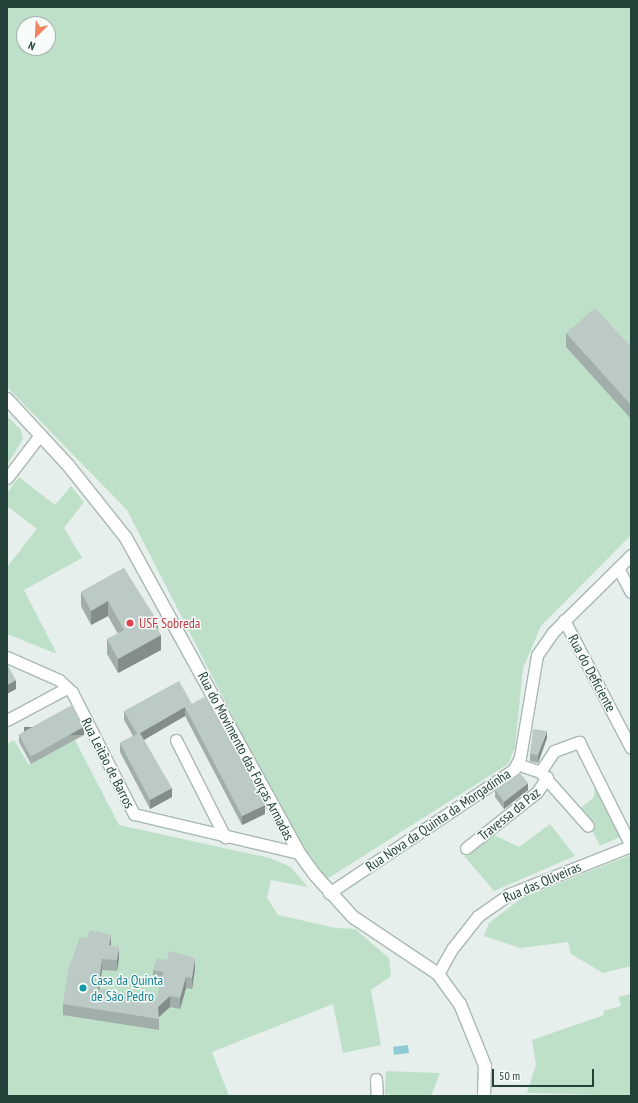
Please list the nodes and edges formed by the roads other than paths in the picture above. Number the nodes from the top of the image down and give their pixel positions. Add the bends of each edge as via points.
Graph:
1 (7, 399) edge
2 (40, 435) junction
3 (7, 478) edge
4 (631, 555) edge
5 (618, 568) junction
6 (631, 592) edge
7 (564, 620) junction
8 (7, 657) edge
9 (67, 688) junction
10 (7, 720) edge
11 (176, 740) dead end
12 (631, 748) edge
13 (517, 764) junction
14 (544, 775) junction
15 (588, 826) dead end
16 (225, 837) junction
17 (631, 846) edge
18 (466, 848) dead end
19 (299, 853) junction
20 (329, 893) junction
21 (438, 974) junction
22 (376, 1079) dead end
23 (376, 1096) edge
24 (484, 1096) edge

1 - 2 main road, Rua do Movimento das Forças Armadas
2 - 3 street
2 - 19 main road, Rua do Movimento das Forças Armadas via 126,538
4 - 5 street, Rua Nova da Quinta da Morgadinha
5 - 6 street
5 - 7 street, Rua Nova da Quinta da Morgadinha
7 - 12 street, Rua do Deficiente
7 - 13 street, Rua Nova da Quinta da Morgadinha via 537,655
8 - 9 street, Rua Leitão de Barros via 41,670
9 - 10 street
9 - 16 street, Rua Leitão de Barros via 134,814
11 - 16 street
13 - 14 street
13 - 20 street, Rua Nova da Quinta da Morgadinha via 508,774
14 - 15 street
14 - 17 street, Travessa da Paz via 554,751 579,742
14 - 18 street, Travessa da Paz via 537,792
16 - 19 street, Rua Leitão de Barros
17 - 21 street, Rua das Oliveiras via 509,894 478,916 452,949
19 - 20 main road, Rua do Movimento das Forças Armadas
20 - 21 main road, Rua do Movimento das Forças Armadas via 353,917
21 - 24 main road, Rua do Movimento das Forças Armadas via 460,1004 478,1043 485,1066
22 - 23 street

